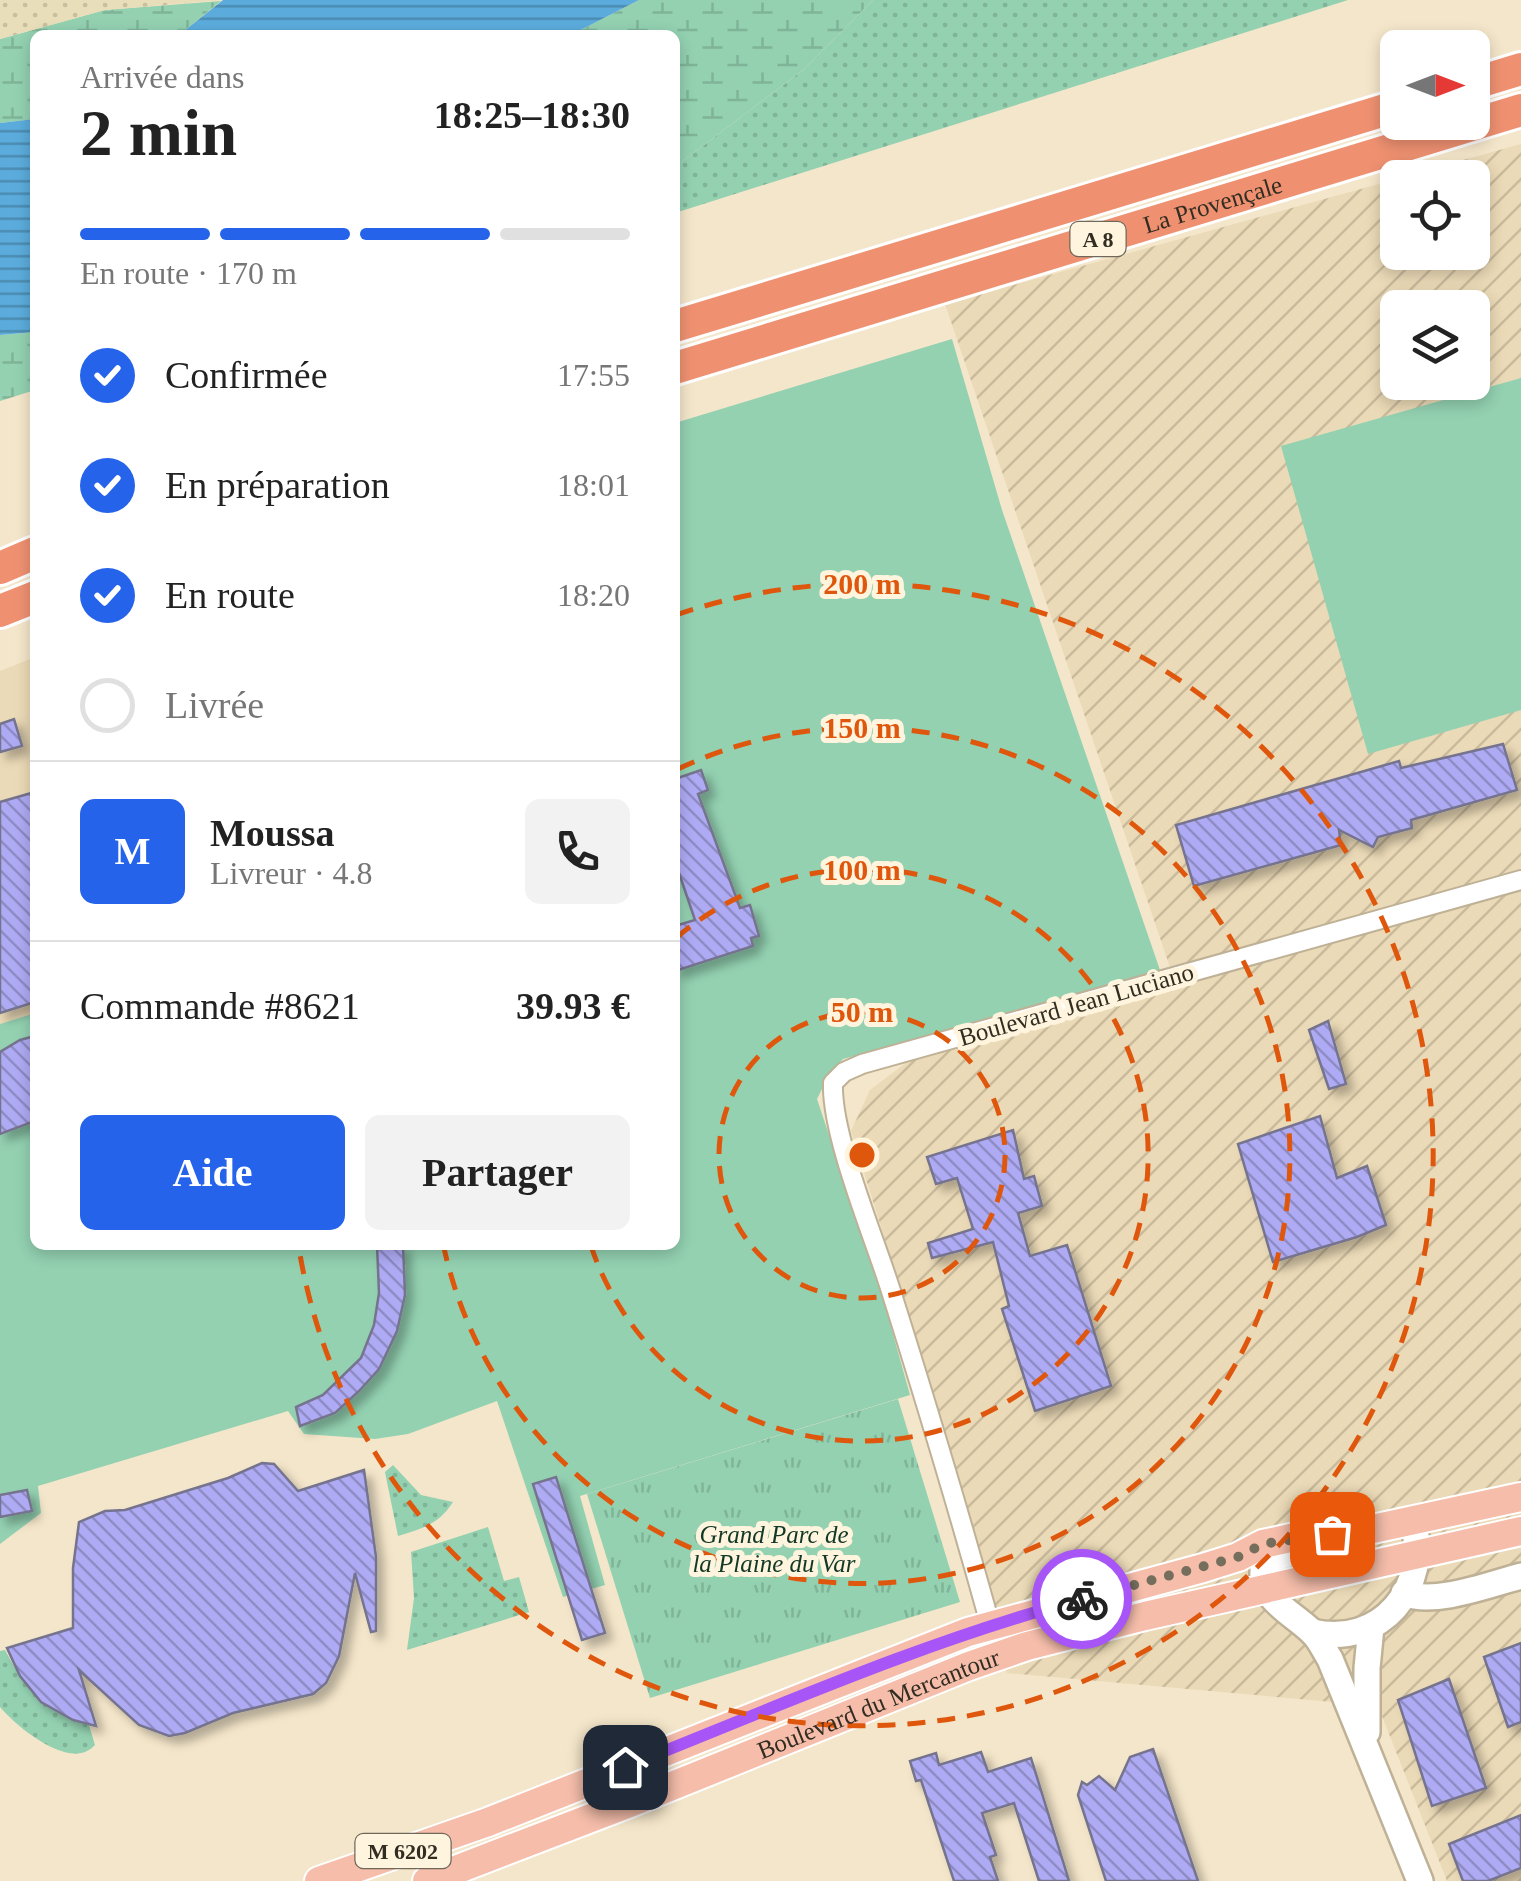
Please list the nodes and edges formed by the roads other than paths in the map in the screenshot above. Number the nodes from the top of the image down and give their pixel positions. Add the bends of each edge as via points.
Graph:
1 (1521, 69) edge
2 (1490, 78) edge
3 (1521, 110) edge
4 (1380, 111) edge
5 (680, 324) edge
6 (680, 366) edge
7 (30, 555) edge
8 (0, 568) edge
9 (30, 598) edge
10 (0, 611) edge
11 (1521, 880) edge
12 (1521, 1497) edge
13 (1413, 1521) junction
14 (1368, 1530) junction
15 (1521, 1532) edge
16 (1417, 1555) junction
17 (1521, 1576) edge
18 (1267, 1590) junction
19 (1404, 1593) junction
20 (990, 1624) junction
21 (1372, 1628) junction
22 (1312, 1632) junction
23 (1367, 1746) junction
24 (488, 1822) junction
25 (319, 1881) edge
26 (360, 1881) edge
27 (427, 1881) edge
28 (1420, 1881) edge

1 - 2 highway
3 - 6 highway, La Provençale / A 8
4 - 5 highway, La Provençale / A 8
7 - 8 highway
9 - 10 highway
11 - 20 street, Boulevard Jean Luciano via 862,1064 833,1082 832,1101
12 - 13 main road, Boulevard du Mercantour / M 6202
13 - 14 main road, Boulevard du Mercantour / M 6202
13 - 16 main road
14 - 18 main road via 1269,1560 1262,1574
14 - 20 main road, Boulevard du Mercantour / M 6202 via 1263,1544 1203,1568
15 - 16 main road, Boulevard du Mercantour / M 6202
16 - 18 main road, Boulevard du Mercantour / M 6202
16 - 19 main road
17 - 19 main road via 1436,1596
18 - 22 main road
18 - 27 main road, Boulevard du Mercantour / M 6202 via 999,1656
19 - 21 main road
20 - 24 main road, Boulevard du Mercantour / M 6202
21 - 22 main road via 1344,1636
21 - 23 main road
22 - 23 main road
23 - 28 main road
24 - 25 main road, Boulevard du Mercantour / M 6202
24 - 26 main road, Boulevard du Mercantour / M 6202

